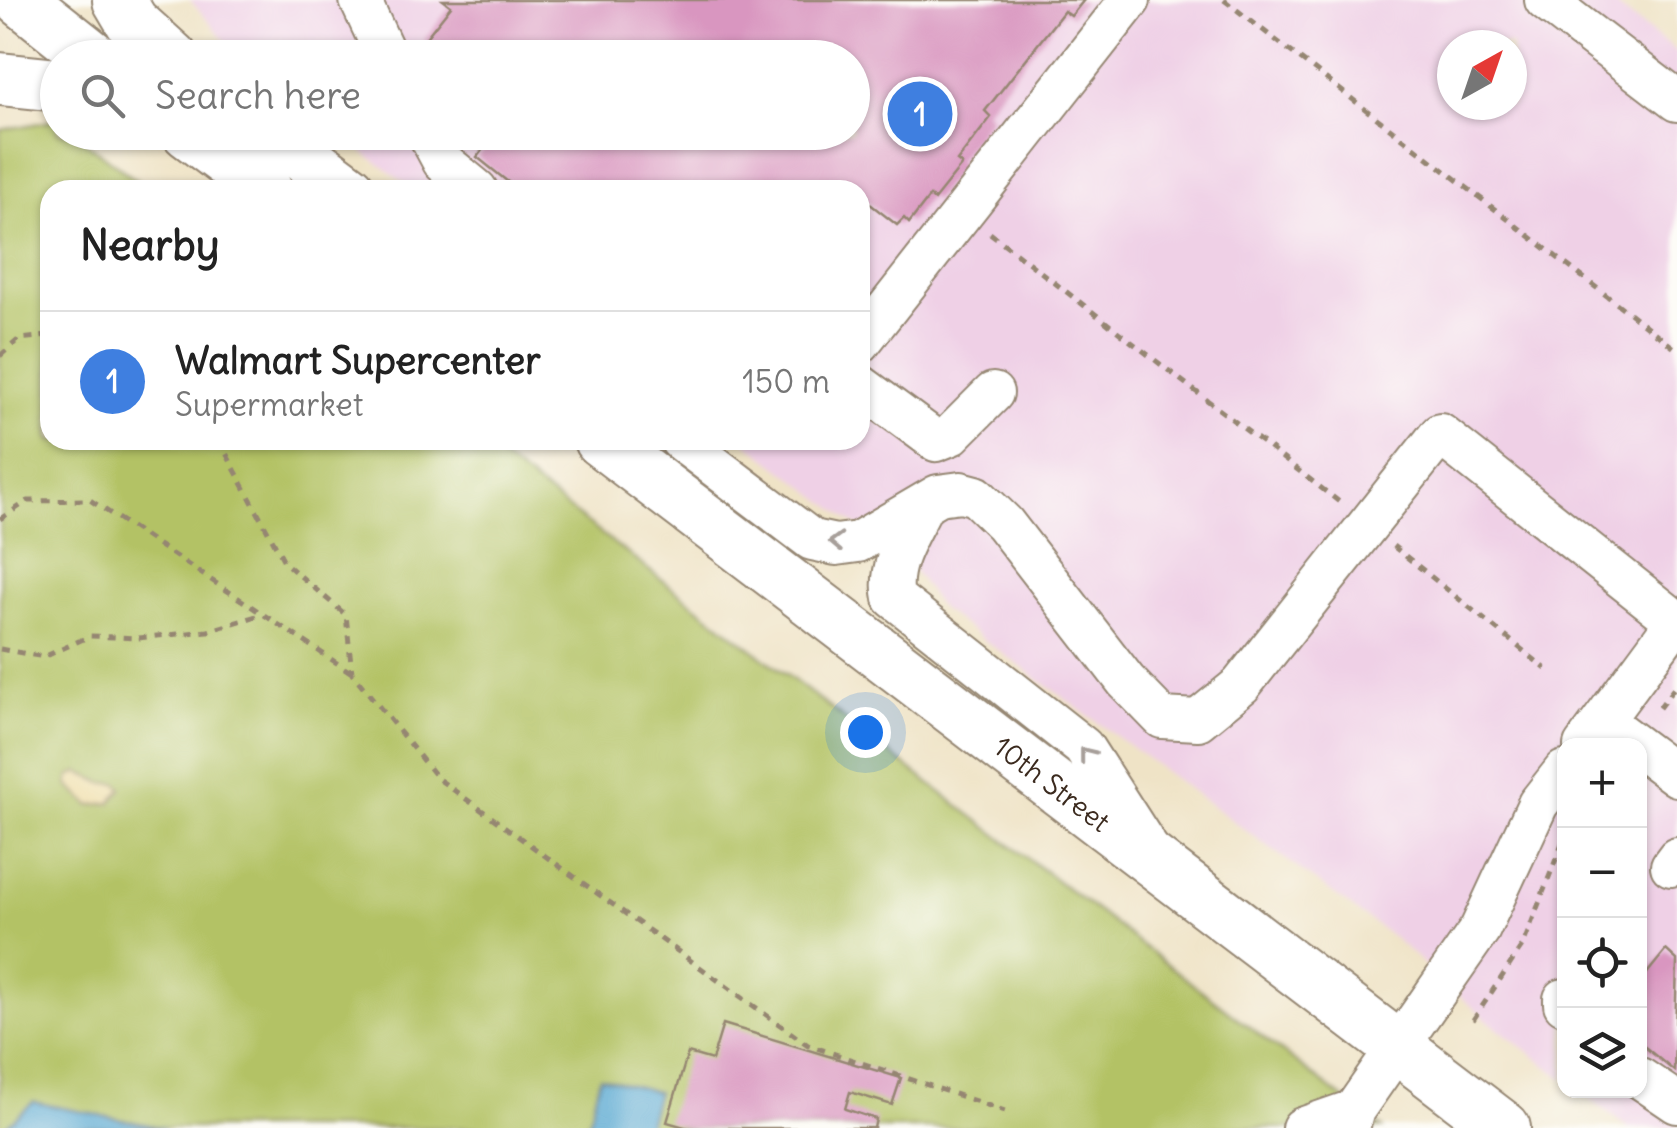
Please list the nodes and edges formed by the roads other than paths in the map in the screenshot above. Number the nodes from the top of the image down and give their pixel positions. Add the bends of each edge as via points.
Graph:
1 (21, 0) edge
2 (119, 0) edge
3 (360, 0) edge
4 (1130, 0) edge
5 (1546, 0) edge
6 (71, 40) edge
7 (152, 40) edge
8 (379, 40) edge
9 (0, 80) edge
10 (40, 83) edge
11 (1677, 101) edge
12 (212, 150) edge
13 (295, 150) edge
14 (437, 150) edge
15 (253, 180) edge
16 (336, 180) edge
17 (466, 180) edge
18 (870, 330) edge
19 (870, 392) edge
20 (993, 393) dead end
21 (613, 450) edge
22 (693, 450) edge
23 (923, 505) junction
24 (1676, 620) edge
25 (1593, 733) edge
26 (1677, 776) edge
27 (1557, 780) edge
28 (1159, 864) junction
29 (1396, 1046) junction
30 (1647, 1083) edge
31 (1677, 1103) edge
32 (1351, 1119) edge
33 (1302, 1128) edge
34 (1504, 1128) edge

1 - 6 main road
2 - 7 main road
3 - 8 street
4 - 18 street
5 - 11 street
9 - 10 main road
12 - 15 main road
13 - 16 main road
14 - 17 street
19 - 20 street via 936,441 951,435
21 - 28 main road, 10th Street
23 -> 22 street via 858,542 812,540
23 - 24 street via 961,492 989,506 1162,718 1198,720 1242,684 1440,434
28 -> 23 street via 1083,747 894,598 898,556
24 - 25 street
25 - 26 street
27 - 29 street via 1538,804 1480,929
28 - 29 main road, 10th Street
29 - 32 street
29 - 34 main road, 10th Street
30 - 31 street
32 - 33 street

